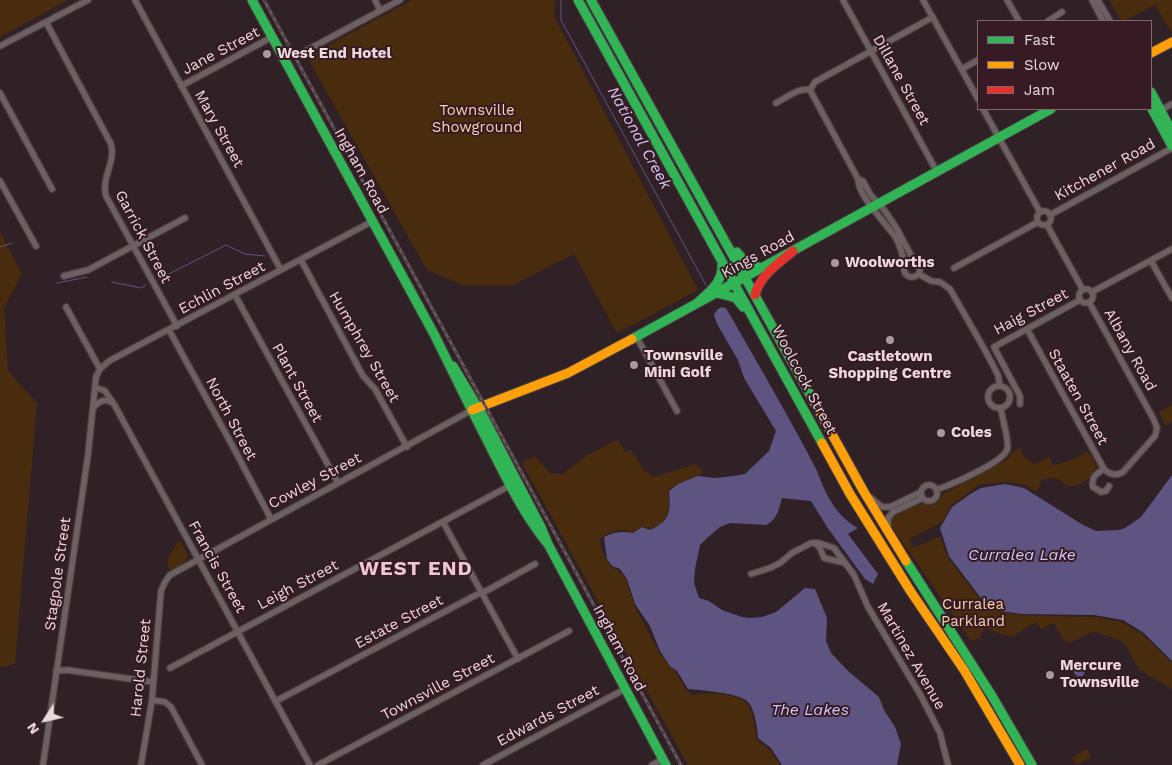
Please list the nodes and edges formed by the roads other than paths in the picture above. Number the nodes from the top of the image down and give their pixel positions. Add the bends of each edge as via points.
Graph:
1 (88, 0) edge
2 (135, 0) edge
3 (252, 0) edge
4 (374, 0) edge
5 (400, 0) edge
6 (578, 0) edge
7 (591, 0) edge
8 (843, 0) edge
9 (924, 0) edge
10 (1007, 0) edge
11 (1092, 0) edge
12 (1098, 0) edge
13 (380, 10) junction
14 (1062, 12) dead end
15 (933, 18) junction
16 (1018, 20) edge
17 (1050, 20) edge
18 (1102, 20) edge
19 (1109, 20) edge
20 (46, 22) junction
21 (272, 37) junction
22 (1172, 42) edge
23 (0, 46) edge
24 (871, 52) junction
25 (1152, 52) edge
26 (300, 54) dead end
27 (977, 61) edge
28 (962, 70) junction
29 (181, 86) junction
30 (810, 90) junction
31 (0, 94) edge
32 (1152, 96) edge
33 (977, 98) edge
34 (776, 103) dead end
35 (1172, 104) edge
36 (984, 110) edge
37 (1049, 110) edge
38 (1155, 110) edge
39 (1172, 132) edge
40 (999, 138) junction
41 (1172, 147) edge
42 (677, 154) junction
43 (937, 172) junction
44 (0, 181) edge
45 (52, 189) dead end
46 (876, 205) junction
47 (1040, 212) junction
48 (1050, 214) junction
49 (185, 218) dead end
50 (373, 221) junction
51 (1038, 222) junction
52 (1047, 225) junction
53 (36, 246) dead end
54 (133, 246) junction
55 (1172, 249) edge
56 (794, 250) junction
57 (301, 260) junction
58 (721, 260) junction
59 (914, 261) junction
60 (1151, 261) junction
61 (905, 265) junction
62 (762, 268) junction
63 (954, 268) dead end
64 (282, 270) junction
65 (919, 274) junction
66 (64, 276) dead end
67 (745, 277) junction
68 (735, 283) junction
69 (1083, 290) junction
70 (1092, 292) junction
71 (717, 293) junction
72 (235, 295) junction
73 (755, 295) junction
74 (1172, 298) edge
75 (1080, 300) junction
76 (1089, 302) junction
77 (696, 304) junction
78 (66, 308) dead end
79 (177, 326) junction
80 (1027, 329) junction
81 (169, 330) junction
82 (636, 336) junction
83 (770, 346) junction
84 (100, 369) junction
85 (1000, 386) junction
86 (95, 387) junction
87 (114, 404) junction
88 (1020, 404) dead end
89 (93, 408) junction
90 (475, 409) junction
91 (1002, 409) junction
92 (677, 410) dead end
93 (407, 447) junction
94 (1104, 469) junction
95 (1110, 474) joint
96 (338, 483) junction
97 (514, 483) junction
98 (1109, 486) dead end
99 (936, 490) junction
100 (864, 492) junction
101 (922, 495) junction
102 (270, 520) junction
103 (444, 522) junction
104 (888, 532) junction
105 (816, 543) junction
106 (826, 546) junction
107 (835, 550) junction
108 (821, 552) junction
109 (199, 558) junction
110 (830, 560) junction
111 (845, 563) junction
112 (535, 564) dead end
113 (751, 574) dead end
114 (170, 575) joint
115 (482, 593) junction
116 (238, 631) junction
117 (569, 631) dead end
118 (518, 658) junction
119 (170, 668) dead end
120 (56, 671) junction
121 (153, 682) junction
122 (625, 689) junction
123 (152, 700) junction
124 (276, 702) junction
125 (664, 762) edge
126 (43, 765) edge
127 (141, 765) edge
128 (202, 765) edge
129 (310, 765) edge
130 (318, 765) edge
131 (483, 765) edge
132 (652, 765) edge
133 (948, 765) edge
134 (1020, 765) edge
135 (1032, 765) edge

1 - 20 street
2 - 29 street, Mary Street
3 - 21 main road, Ingham Road
4 - 13 street
5 - 13 street
6 - 58 main road, Woolcock Street
7 - 42 main road, Woolcock Street
8 - 24 street, Dillane Street
9 - 15 street
10 - 16 street
11 - 18 street
12 - 19 street
13 - 26 street
14 - 17 street
15 - 24 street
15 - 28 street
20 - 23 street
20 - 54 street, Garrick Street via 111,144 112,161 104,188
21 - 29 street, Jane Street
21 - 50 main road, Ingham Road
22 - 25 main road
24 - 30 street via 815,82
24 - 43 street, Dillane Street
27 - 28 street
28 - 33 street
29 - 64 street, Mary Street
30 - 34 street via 800,90
30 - 46 street via 858,184
31 - 45 street
32 - 38 main road
35 - 38 street
36 - 40 street
37 - 40 main road, Kings Road
38 - 39 main road
38 - 41 main road
40 - 43 main road, Kings Road
40 - 47 street
41 - 48 street, Kitchener Road
42 - 62 main road via 698,181 739,256 749,265
42 - 67 main road, Woolcock Street
43 - 46 main road, Kings Road
44 - 53 street
46 - 56 main road, Kings Road
46 - 59 street via 902,237
46 - 61 street via 896,240
47 - 48 street
47 - 51 street
48 - 52 street via 1051,220
49 - 54 street
50 - 57 street, Echlin Street
50 - 90 main road, Ingham Road via 445,356 462,377
51 - 52 street
51 - 63 street
52 - 69 street
54 - 66 street via 88,270
54 - 79 street, Garrick Street
55 - 60 street, Haig Street
56 - 62 main road, Kings Road
56 - 73 main road via 762,280
57 - 64 street, Echlin Street
57 - 93 street, Humphrey Street via 363,376 375,389
58 - 68 main road, Woolcock Street
58 - 77 main road via 723,272 720,280
59 - 61 street
59 - 65 street via 920,266
60 - 70 street, Haig Street
60 - 74 street
61 - 65 street via 906,275
62 - 67 main road, Kings Road
64 - 72 street, Echlin Street
65 - 85 street via 950,289 998,375
67 - 68 main road, Kings Road
67 - 73 main road, Woolcock Street
68 - 71 main road, Kings Road
68 - 83 main road, Woolcock Street
69 - 70 street
69 - 75 street via 1079,294
70 - 76 street via 1093,298
71 - 77 main road, Kings Road
71 - 83 main road via 738,300
72 - 79 street, Echlin Street
72 - 96 street, Plant Street
73 - 100 main road, Woolcock Street
75 - 76 street
75 - 80 street, Haig Street
76 - 95 street, Albany Road via 1157,428 1156,436 1124,472
77 - 82 main road, Kings Road
78 - 84 street
79 - 81 street, Echlin Street
80 - 88 street, Haig Street via 994,347 1020,396
80 - 94 street, Staaten Street
81 - 84 street, Echlin Street
81 - 102 street, North Street
82 - 90 main road, Kings Road via 568,373
82 - 92 street
83 - 134 main road, Woolcock Street via 855,503 964,670
84 - 86 street
85 - 91 street via 1011,396
85 - 91 street via 990,391 988,397 992,405
86 - 87 street, Francis Street via 105,391
86 - 89 street, Stagpole Street
87 - 89 street via 106,400
87 - 109 street, Francis Street
89 - 120 street, Stagpole Street
90 - 93 street, Cowley Street
90 - 97 main road, Ingham Road
91 - 99 street via 1008,449 1000,458 979,470
93 - 96 street, Cowley Street
94 - 95 street, Staaten Street
94 - 98 street via 1094,475 1093,487 1101,492
96 - 102 street, Cowley Street
97 - 103 street, Leigh Street
97 - 122 main road, Ingham Road via 528,517 548,544
99 - 101 street via 933,486 924,486
99 - 101 street via 933,500 928,501
100 - 101 street via 886,508
100 - 104 main road, Woolcock Street
101 - 104 street via 893,512 888,518
102 - 109 street, Cowley Street
103 - 115 street
103 - 116 street, Leigh Street
104 - 135 main road, Woolcock Street via 994,697
105 - 106 street, Martinez Avenue
105 - 108 street
105 - 113 street via 805,545 770,568
106 - 107 street, Martinez Avenue
106 - 108 street
107 - 110 street
107 - 111 street, Martinez Avenue
108 - 110 street
109 - 114 street, Cowley Street
109 - 116 street, Francis Street
110 - 111 street
111 - 133 street, Martinez Avenue via 931,715 940,733
112 - 115 street, Estate Street
114 - 121 street, Harold Street via 161,591
115 - 118 street
115 - 124 street, Estate Street
116 - 119 street, Leigh Street
116 - 124 street, Francis Street
117 - 118 street, Townsville Street
118 - 130 street, Townsville Street
120 - 121 street
120 - 126 street, Stagpole Street
121 - 123 street, Harold Street
122 - 125 main road, Ingham Road
122 - 131 street, Edwards Street
123 - 127 street, Harold Street
123 - 128 street via 171,707
124 - 129 street, Francis Street
125 - 132 street

